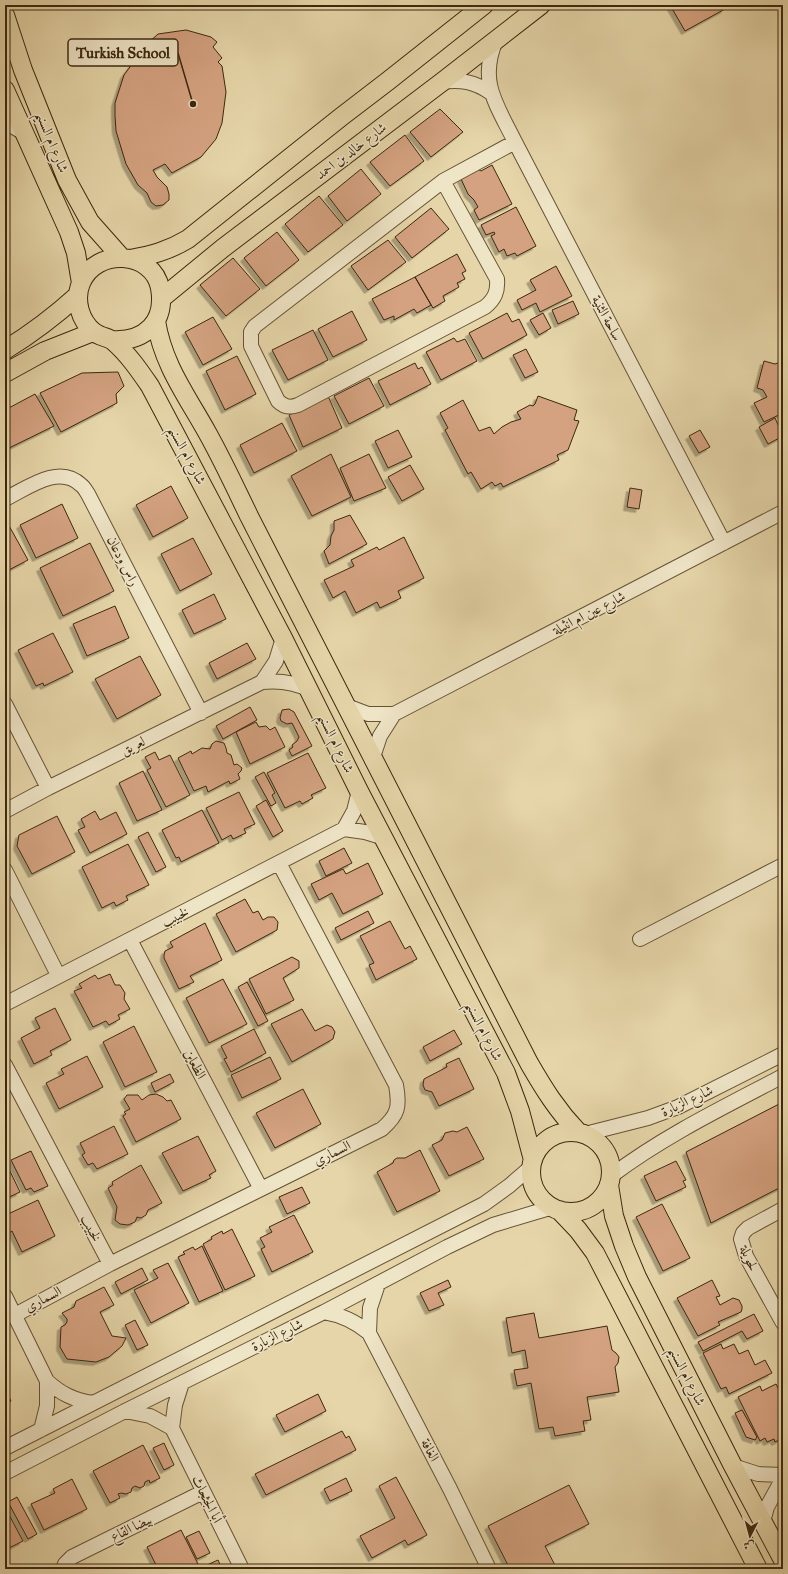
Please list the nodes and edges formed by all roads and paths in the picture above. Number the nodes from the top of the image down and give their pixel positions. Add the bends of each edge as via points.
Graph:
1 (484, 5) edge
2 (540, 5) edge
3 (5, 15) edge
4 (496, 40) junction
5 (442, 82) junction
6 (5, 90) edge
7 (491, 92) junction
8 (5, 122) edge
9 (24, 133) junction
10 (515, 142) junction
11 (443, 181) junction
12 (125, 258) junction
13 (79, 289) junction
14 (162, 298) junction
15 (156, 321) junction
16 (93, 332) junction
17 (112, 340) junction
18 (5, 350) edge
19 (5, 373) edge
20 (5, 499) edge
21 (783, 512) edge
22 (724, 543) junction
23 (283, 638) junction
24 (262, 682) junction
25 (310, 690) junction
26 (5, 704) edge
27 (344, 705) junction
28 (201, 712) junction
29 (394, 714) junction
30 (372, 760) junction
31 (48, 788) junction
32 (360, 791) junction
33 (5, 811) edge
34 (344, 829) junction
35 (385, 838) junction
36 (279, 863) junction
37 (783, 865) edge
38 (5, 870) edge
39 (640, 939) dead end
40 (130, 940) junction
41 (58, 975) junction
42 (5, 1004) edge
43 (783, 1054) edge
44 (5, 1065) edge
45 (783, 1076) edge
46 (581, 1133) junction
47 (532, 1163) junction
48 (610, 1180) junction
49 (261, 1189) junction
50 (556, 1208) junction
51 (783, 1209) edge
52 (110, 1264) junction
53 (378, 1284) junction
54 (5, 1296) edge
55 (324, 1312) junction
56 (15, 1315) junction
57 (783, 1323) edge
58 (369, 1333) junction
59 (47, 1381) junction
60 (182, 1383) junction
61 (93, 1403) junction
62 (125, 1411) junction
63 (172, 1428) junction
64 (41, 1430) junction
65 (5, 1448) edge
66 (732, 1466) junction
67 (5, 1473) edge
68 (783, 1476) edge
69 (203, 1492) junction
70 (763, 1522) junction
71 (783, 1560) edge
72 (756, 1567) edge
73 (63, 1569) edge
74 (242, 1569) edge
75 (489, 1569) edge

1 - 12 main road via 188,239 156,254
2 - 4 main road, شارع خالد بن احمد
3 - 12 main road, شارع ام السنيم via 23,70 67,180 90,222
4 - 5 main road, شارع خالد بن احمد
4 - 7 street, ساحة الثنية via 488,66
5 - 7 street via 468,82
5 - 14 main road, شارع خالد بن احمد via 223,248
6 - 9 main road, شارع ام السنيم
7 - 10 street, ساحة الثنية
8 - 9 street
9 - 13 main road, شارع ام السنيم via 69,232 76,253
10 - 11 street
10 - 22 street, ساحة الثنية
11 - 11 street via 255,326 251,332 251,346 281,404 289,407 298,405 492,302 498,287 497,279
12 - 13 main road via 108,259 97,264 88,272
12 - 14 main road via 144,265 153,274
13 - 16 main road via 79,309 84,322
13 - 18 main road via 54,317
14 - 15 main road
15 - 17 main road via 147,332 135,338
15 - 27 main road, شارع ام السنيم via 164,356 209,436
16 - 17 main road
16 - 19 main road via 45,351
17 - 23 main road, شارع ام السنيم via 150,386
20 - 28 street, راس ودعان via 47,478 71,478 81,484
21 - 22 street, شارع عين ام انثيلة
22 - 29 street, شارع عين ام انثيلة
23 - 24 street via 276,661
23 - 25 main road, شارع ام السنيم
24 - 25 street, لعريق via 287,681
24 - 28 street, لعريق
25 - 32 main road, شارع ام السنيم
26 - 31 street
27 - 29 street, شارع عين ام انثيلة via 368,714
27 - 30 main road, شارع ام السنيم
28 - 31 street, لعريق
29 - 30 street via 380,736
30 - 46 main road, شارع ام السنيم via 528,1063 561,1114
31 - 33 street, لعريق
32 - 34 street via 354,811
32 - 35 main road, شارع ام السنيم
34 - 35 street
34 - 36 street, لخبيب
35 - 47 main road, شارع ام السنيم via 506,1073 520,1112
36 - 40 street, لخبيب
36 - 49 street, السماري via 396,1085 398,1098 397,1110 382,1129
37 - 39 street
38 - 41 street
40 - 41 street, لخبيب
40 - 49 street, الظعاين
41 - 42 street, لخبيب
43 - 46 street, شارع الزبارة via 678,1107 648,1118
44 - 52 street, لخبيب
45 - 48 street, شارع الزبارة via 656,1145
46 - 47 main road via 563,1133 550,1138 540,1147
46 - 48 main road via 596,1141 605,1151 610,1163
47 - 50 main road via 531,1176 538,1194 545,1202
47 - 61 street, شارع الزبارة via 509,1186 484,1204
48 - 50 main road via 603,1196 589,1207 571,1211
48 - 66 main road, شارع ام السنيم via 614,1216 637,1278
49 - 52 street, السماري
50 - 53 street, شارع الزبارة via 493,1225
50 - 72 main road, شارع ام السنيم via 578,1230 594,1253
51 - 57 street, لحويلة via 748,1228 741,1239 746,1256
52 - 56 street, السماري
53 - 55 street, شارع الزبارة
53 - 58 street, الغافة via 370,1308
54 - 56 street
55 - 58 street, الغافة via 348,1318
55 - 60 street, شارع الزبارة
56 - 59 street
58 - 75 street, الغافة
59 - 61 street via 68,1397
59 - 64 street via 47,1406
60 - 62 street, شارع الزبارة
60 - 63 street via 175,1405
61 - 64 street, شارع الزبارة
62 - 63 street via 150,1416
62 - 67 street, شارع الزبارة
63 - 69 street, أبا الجثجاث
64 - 65 street, شارع الزبارة
66 - 68 street via 758,1474
66 - 70 main road, شارع ام السنيم
68 - 70 street via 767,1507
69 - 73 street, بيضا القاع via 72,1557
69 - 74 street, أبا الجثجاث
70 - 71 main road, شارع ام السنيم

